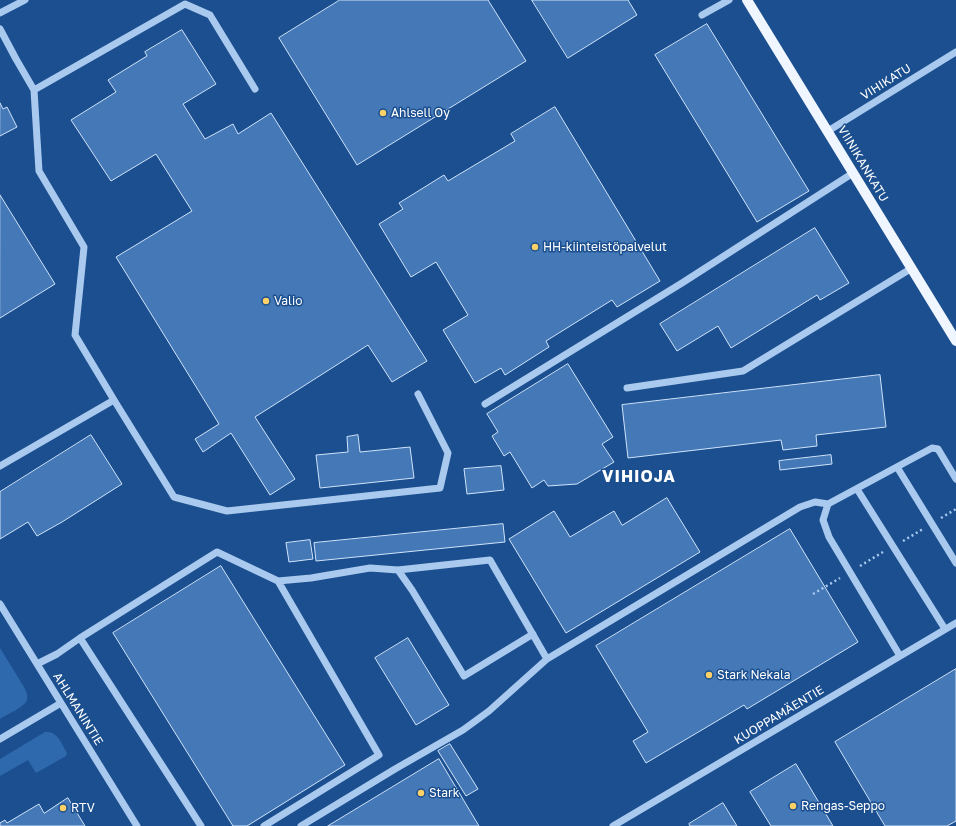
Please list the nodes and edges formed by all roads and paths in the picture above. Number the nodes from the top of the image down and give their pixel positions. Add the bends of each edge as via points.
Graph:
1 (25, 0) edge
2 (729, 0) edge
3 (747, 0) edge
4 (0, 13) edge
5 (702, 15) dead end
6 (0, 29) edge
7 (956, 52) edge
8 (255, 89) dead end
9 (34, 90) junction
10 (828, 131) junction
11 (853, 173) junction
12 (912, 268) junction
13 (956, 341) edge
14 (628, 388) dead end
15 (418, 394) dead end
16 (114, 400) junction
17 (485, 404) dead end
18 (0, 466) edge
19 (897, 467) junction
20 (956, 479) edge
21 (857, 489) junction
22 (828, 504) junction
23 (956, 564) edge
24 (398, 570) junction
25 (278, 581) junction
26 (0, 604) edge
27 (956, 623) edge
28 (945, 629) junction
29 (533, 634) junction
30 (80, 638) junction
31 (900, 656) junction
32 (546, 659) junction
33 (37, 664) junction
34 (61, 703) junction
35 (0, 739) edge
36 (137, 826) edge
37 (201, 826) edge
38 (264, 826) edge
39 (302, 826) edge
40 (613, 826) edge

1 - 4 street
2 - 5 street
3 - 10 main road, VIINIKANKATU
6 - 9 street
7 - 10 street, VIHIKATU
8 - 9 street via 210,15 184,4
9 - 16 street via 39,171 84,247 75,335
10 - 11 main road, VIINIKANKATU
11 - 12 main road, VIINIKANKATU
11 - 17 street via 688,279
12 - 13 main road, VIINIKANKATU
12 - 14 street via 743,371
15 - 16 street via 448,453 440,488 227,511 174,497
16 - 18 street
19 - 20 street via 932,448 938,449
19 - 21 street
19 - 23 street
21 - 22 street
21 - 28 street
22 - 31 street via 823,520 828,537
22 - 32 street via 814,502 800,507
24 - 25 street via 370,568
24 - 29 street via 490,560
24 - 29 street via 464,676
25 - 30 street via 217,552
25 - 38 street via 379,755
26 - 33 street, AHLMANINTIE
27 - 28 street, KUOPPAMÄENTIE
28 - 31 street, KUOPPAMÄENTIE
29 - 32 street
30 - 33 street
30 - 37 street
31 - 40 street, KUOPPAMÄENTIE
32 - 39 street via 490,711 463,730
33 - 34 street, AHLMANINTIE
34 - 35 street
34 - 36 street, AHLMANINTIE

